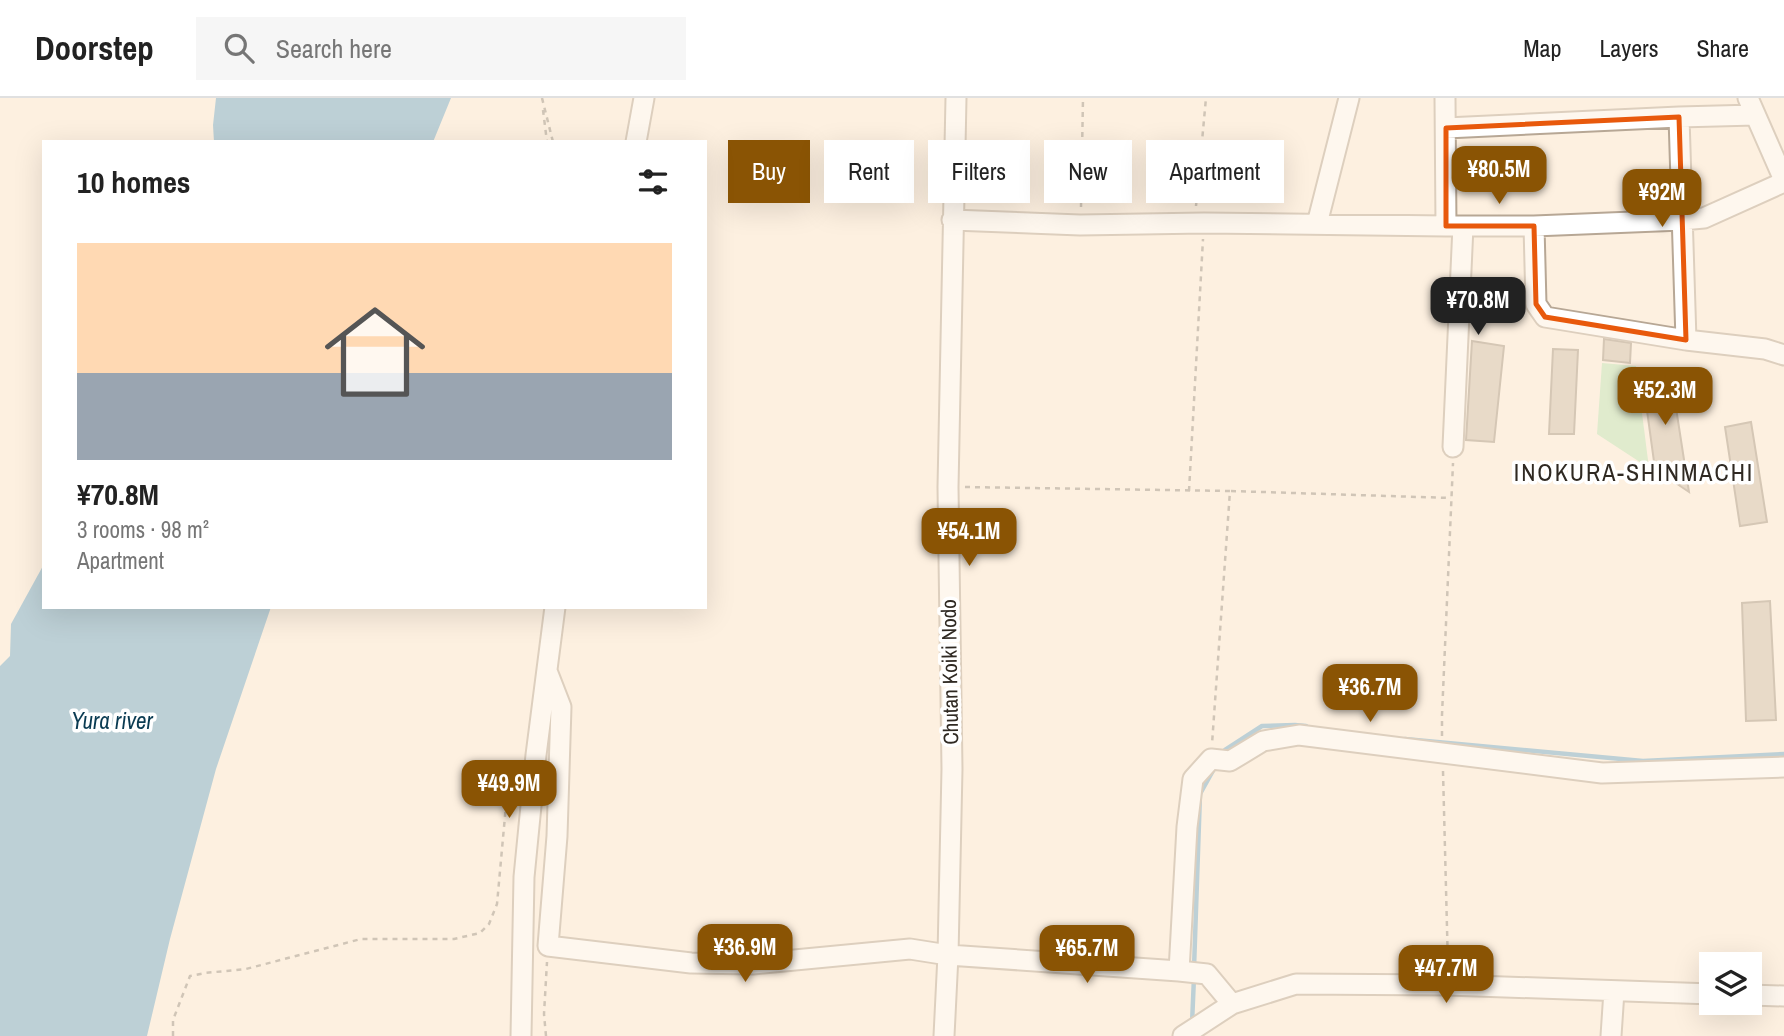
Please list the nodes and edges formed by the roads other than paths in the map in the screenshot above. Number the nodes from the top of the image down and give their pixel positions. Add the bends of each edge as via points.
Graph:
1 (645, 98) edge
2 (956, 98) edge
3 (1349, 98) edge
4 (1444, 98) edge
5 (1752, 106) edge
6 (1679, 117) junction
7 (1446, 128) junction
8 (636, 140) edge
9 (1784, 181) edge
10 (952, 220) junction
11 (1682, 220) junction
12 (1317, 224) junction
13 (1455, 226) junction
14 (1534, 226) junction
15 (1686, 340) junction
16 (1784, 355) edge
17 (1453, 447) road end
18 (555, 609) edge
19 (547, 671) junction
20 (1784, 767) edge
21 (948, 955) junction
22 (1179, 971) junction
23 (1614, 991) junction
24 (1699, 994) edge
25 (1762, 995) edge
26 (1784, 996) edge
27 (1231, 1004) junction
28 (521, 1036) edge
29 (944, 1036) edge
30 (1183, 1036) edge
31 (1611, 1036) edge

1 - 8 street
2 - 10 street, Chutan Koiki Nodo
3 - 12 street
4 - 7 street
5 - 6 street
5 - 9 street
6 - 7 street
6 - 11 street
7 - 13 street
9 - 11 street via 1704,218
10 - 12 street via 1080,225
10 - 21 street, Chutan Koiki Nodo
11 - 14 street
11 - 15 street
12 - 13 street
13 - 14 street
13 - 17 street
14 - 15 street via 1536,304 1545,317
15 - 16 street
18 - 19 street
19 - 21 street via 561,706 548,946 691,963 753,964 909,949
19 - 28 street via 524,877
20 - 22 street via 1602,773 1299,735 1263,741 1230,761 1211,759 1193,779
21 - 22 street
21 - 29 street, Chutan Koiki Nodo
22 - 27 street via 1207,974
23 - 24 street
23 - 27 street via 1296,984
23 - 31 street
25 - 26 street
27 - 30 street

